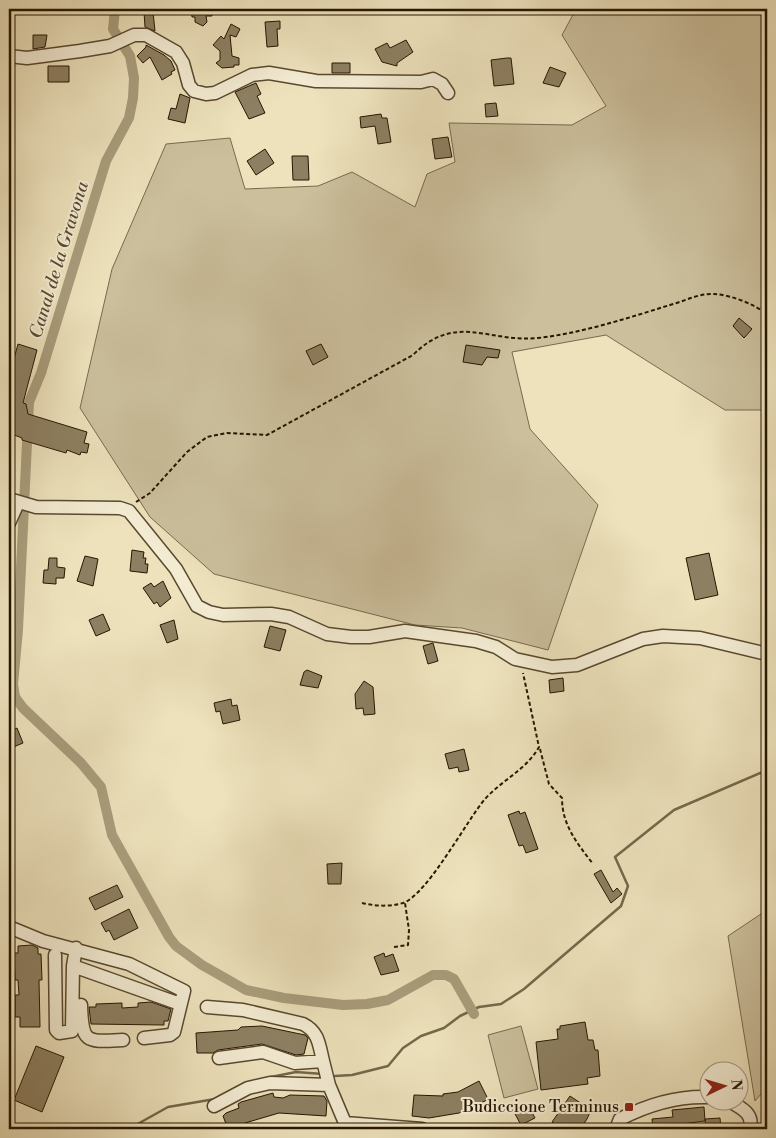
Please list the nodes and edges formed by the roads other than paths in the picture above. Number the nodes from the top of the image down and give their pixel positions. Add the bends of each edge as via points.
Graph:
1 (9, 56) edge
2 (448, 93) dead end
3 (13, 501) edge
4 (9, 522) edge
5 (767, 654) edge
6 (9, 927) edge
7 (76, 948) junction
8 (55, 955) dead end
9 (77, 967) junction
10 (180, 1004) junction
11 (207, 1007) dead end
12 (144, 1038) dead end
13 (124, 1040) dead end
14 (219, 1058) dead end
15 (323, 1061) junction
16 (330, 1084) junction
17 (698, 1097) edge
18 (214, 1106) dead end
19 (743, 1110) edge
20 (422, 1129) edge
21 (616, 1129) edge
22 (750, 1129) edge

1 - 2 street via 27,58 110,46 125,38 146,35 176,52 189,85 194,91 206,94 215,93 252,75 269,73 316,81 421,82 433,79
3 - 4 street
3 - 5 street via 36,507 120,508 129,511 176,570 197,606 208,612 289,617 328,634 351,637 405,631 476,641 496,647 520,661 552,667 577,666 643,639 663,636 700,638
6 - 7 street via 43,941
7 - 9 street
7 - 10 street via 129,964 184,991
8 - 9 street via 56,1030 59,1033 72,1031
9 - 10 street
9 - 13 street via 81,1031 97,1042
10 - 12 street via 174,1032
11 - 15 street via 242,1010 303,1024 317,1035
14 - 15 street via 263,1052 295,1063
15 - 16 street
16 - 18 street via 270,1083 248,1088
16 - 20 street via 345,1123
17 - 21 street via 678,1099 634,1112 620,1119
19 - 22 street via 752,1122

